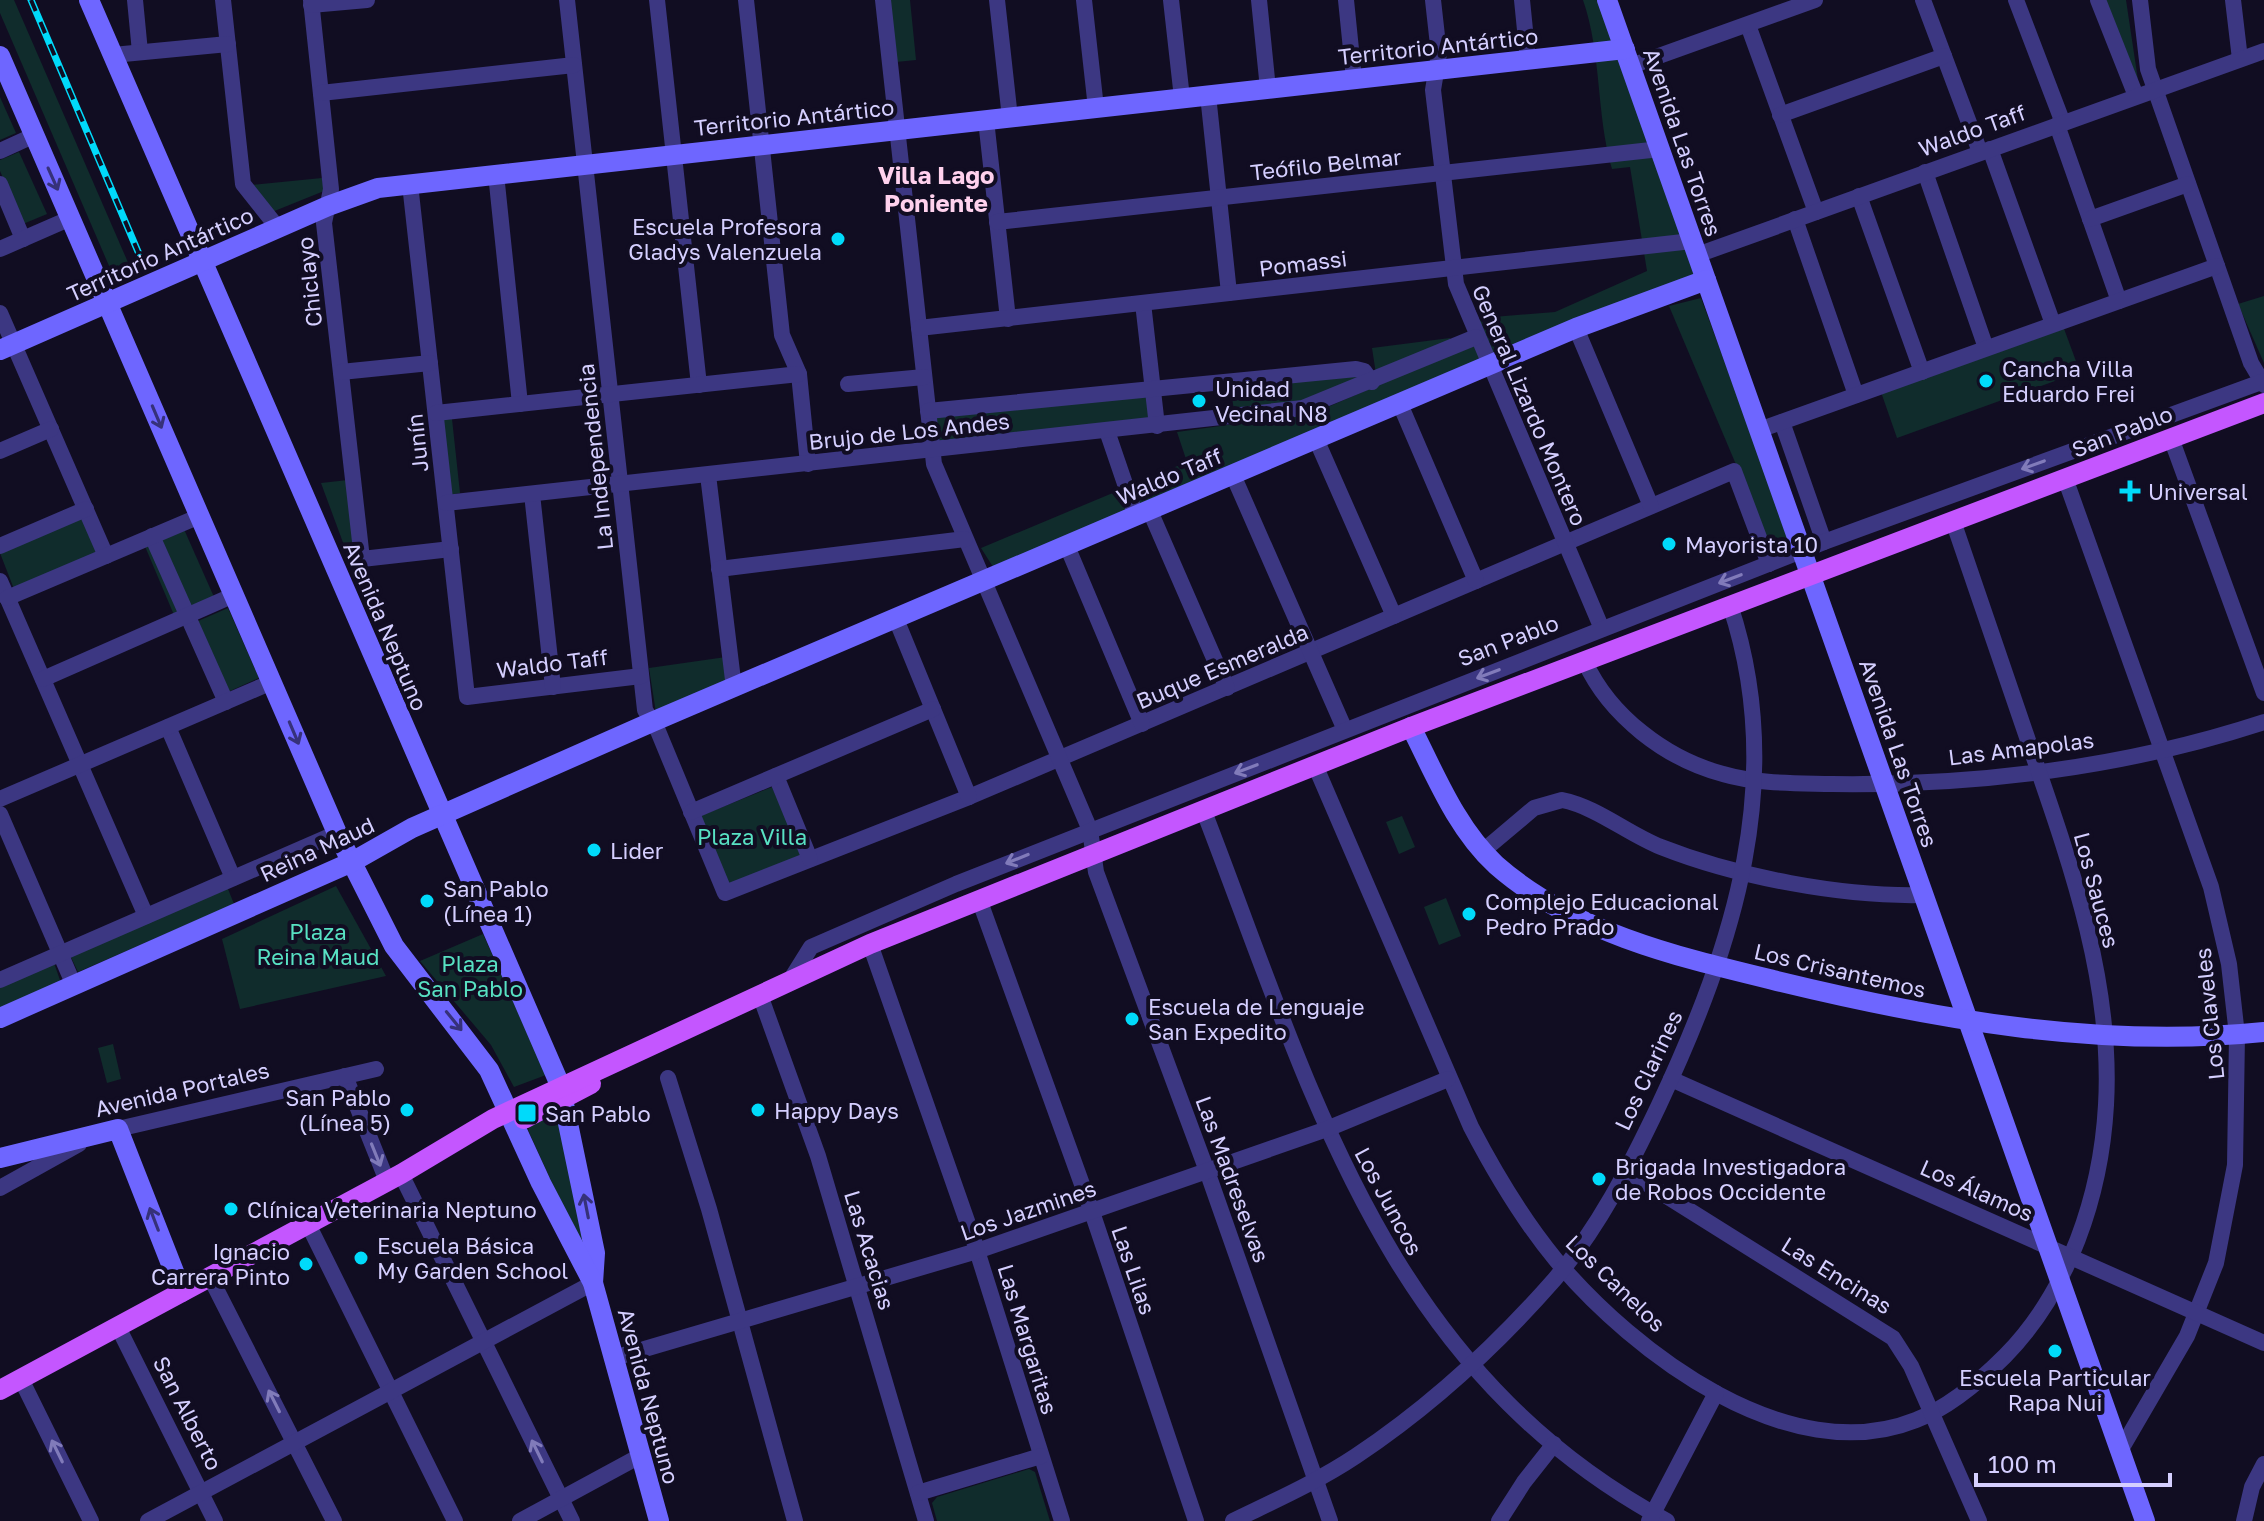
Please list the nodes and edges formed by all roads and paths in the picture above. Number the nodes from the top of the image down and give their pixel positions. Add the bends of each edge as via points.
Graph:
1 (89, 0) edge
2 (135, 0) edge
3 (223, 0) edge
4 (367, 0) edge
5 (567, 0) edge
6 (657, 0) edge
7 (746, 0) edge
8 (883, 0) edge
9 (997, 0) edge
10 (1084, 0) edge
11 (1171, 0) edge
12 (1259, 0) edge
13 (1346, 0) edge
14 (1433, 0) edge
15 (1522, 0) edge
16 (1607, 0) edge
17 (1815, 0) edge
18 (1923, 0) edge
19 (2016, 0) edge
20 (2098, 0) edge
21 (2140, 0) edge
22 (2233, 0) edge
23 (311, 3) edge
24 (1748, 25) junction
25 (228, 44) junction
26 (2264, 51) edge
27 (140, 52) junction
28 (113, 55) junction
29 (0, 56) edge
30 (1944, 56) junction
31 (1628, 58) junction
32 (2240, 59) junction
33 (1528, 60) junction
34 (574, 65) junction
35 (1436, 70) junction
36 (1354, 79) junction
37 (1268, 89) junction
38 (2155, 89) junction
39 (321, 93) junction
40 (1208, 95) junction
41 (2136, 96) junction
42 (1182, 98) junction
43 (1096, 108) junction
44 (1780, 115) junction
45 (1010, 118) junction
46 (986, 120) junction
47 (2060, 124) junction
48 (897, 130) junction
49 (35, 135) junction
50 (762, 145) junction
51 (1660, 149) junction
52 (0, 151) edge
53 (1985, 151) junction
54 (674, 155) junction
55 (585, 165) junction
56 (1925, 172) junction
57 (1443, 173) junction
58 (496, 174) junction
59 (0, 184) edge
60 (410, 184) junction
61 (2188, 184) junction
62 (1859, 196) junction
63 (1219, 198) junction
64 (328, 206) junction
65 (1816, 212) junction
66 (71, 218) junction
67 (1795, 219) junction
68 (2090, 219) junction
69 (997, 222) junction
70 (278, 228) junction
71 (23, 239) junction
72 (1695, 248) junction
73 (0, 249) edge
74 (202, 262) junction
75 (2217, 266) junction
76 (1453, 268) junction
77 (1706, 280) junction
78 (1229, 293) junction
79 (2119, 301) junction
80 (107, 303) junction
81 (1143, 303) junction
82 (0, 313) edge
83 (1008, 319) junction
84 (2053, 324) junction
85 (919, 328) junction
86 (1576, 328) junction
87 (1476, 337) junction
88 (7, 347) edge
89 (1986, 348) junction
90 (430, 363) junction
91 (1488, 366) junction
92 (341, 372) junction
93 (1922, 372) junction
94 (799, 374) junction
95 (924, 377) junction
96 (1372, 382) junction
97 (2263, 382) edge
98 (848, 384) dead end
99 (699, 385) junction
100 (1153, 389) junction
101 (610, 394) junction
102 (1856, 395) junction
103 (2264, 403) edge
104 (520, 404) junction
105 (1400, 404) junction
106 (928, 411) junction
107 (436, 413) junction
108 (1782, 422) junction
109 (1157, 426) junction
110 (51, 429) junction
111 (1759, 430) junction
112 (1107, 431) junction
113 (2171, 438) junction
114 (1316, 439) junction
115 (0, 451) edge
116 (932, 451) junction
117 (808, 464) junction
118 (708, 475) junction
119 (1233, 475) junction
120 (2065, 478) junction
121 (620, 484) junction
122 (532, 494) junction
123 (446, 503) junction
124 (1651, 506) junction
125 (86, 509) junction
126 (1143, 514) junction
127 (200, 516) junction
128 (1953, 521) junction
129 (152, 536) junction
130 (965, 539) junction
131 (1824, 542) junction
132 (1565, 543) junction
133 (0, 546) edge
134 (1067, 546) junction
135 (451, 549) junction
136 (1803, 551) junction
137 (106, 556) junction
138 (1769, 564) junction
139 (719, 569) junction
140 (1811, 575) junction
141 (0, 581) edge
142 (1476, 581) junction
143 (983, 582) junction
144 (234, 595) junction
145 (7, 598) junction
146 (1730, 605) junction
147 (187, 615) junction
148 (1394, 616) junction
149 (896, 619) junction
150 (1602, 629) junction
151 (1311, 652) junction
152 (1585, 662) junction
153 (641, 676) junction
154 (43, 679) junction
155 (272, 682) junction
156 (553, 687) junction
157 (734, 688) junction
158 (1227, 688) junction
159 (2264, 693) edge
160 (467, 697) joint
161 (226, 702) junction
162 (933, 709) junction
163 (652, 722) junction
164 (2264, 722) edge
165 (1142, 724) junction
166 (168, 727) junction
167 (1411, 727) junction
168 (1345, 730) junction
169 (2162, 751) junction
170 (1060, 759) junction
171 (80, 765) junction
172 (1315, 765) junction
173 (2038, 770) junction
174 (776, 776) junction
175 (1756, 780) junction
176 (1884, 784) junction
177 (969, 797) junction
178 (0, 799) edge
179 (1203, 809) junction
180 (691, 812) junction
181 (0, 814) edge
182 (442, 815) junction
183 (1090, 830) junction
184 (337, 833) junction
185 (1483, 851) junction
186 (1094, 852) junction
187 (810, 859) junction
188 (352, 862) junction
189 (1743, 871) junction
190 (233, 878) junction
191 (725, 893) joint
192 (1924, 895) junction
193 (979, 899) junction
194 (146, 916) junction
195 (870, 944) junction
196 (61, 954) junction
197 (1716, 966) junction
198 (791, 979) junction
199 (0, 980) edge
200 (73, 983) junction
201 (760, 995) junction
202 (0, 1018) edge
203 (1968, 1021) junction
204 (2264, 1032) edge
205 (2104, 1034) junction
206 (2237, 1035) junction
207 (376, 1069) dead end
208 (345, 1076) junction
209 (668, 1078) dead end
210 (1448, 1079) junction
211 (1671, 1079) junction
212 (562, 1092) junction
213 (510, 1118) junction
214 (118, 1129) junction
215 (1327, 1129) junction
216 (96, 1134) junction
217 (0, 1158) edge
218 (1625, 1170) junction
219 (1207, 1171) junction
220 (394, 1178) junction
221 (0, 1188) edge
222 (1092, 1212) junction
223 (308, 1224) junction
224 (2048, 1245) junction
225 (977, 1251) junction
226 (2071, 1257) junction
227 (1564, 1268) junction
228 (210, 1277) junction
229 (2060, 1280) junction
230 (593, 1283) junction
231 (859, 1287) junction
232 (182, 1292) junction
233 (2198, 1313) junction
234 (740, 1322) junction
235 (118, 1327) junction
236 (483, 1340) junction
237 (2264, 1343) edge
238 (614, 1358) junction
239 (1470, 1364) junction
240 (21, 1379) junction
241 (0, 1390) edge
242 (391, 1390) junction
243 (1716, 1393) junction
244 (1932, 1413) junction
245 (294, 1442) junction
246 (1554, 1444) junction
247 (2120, 1451) junction
248 (640, 1456) junction
249 (1041, 1456) junction
250 (2264, 1464) edge
251 (1317, 1478) junction
252 (200, 1492) junction
253 (918, 1493) junction
254 (561, 1499) junction
255 (1656, 1518) edge
256 (91, 1521) edge
257 (148, 1521) edge
258 (215, 1521) edge
259 (334, 1521) edge
260 (455, 1521) edge
261 (520, 1521) edge
262 (572, 1521) edge
263 (659, 1521) edge
264 (795, 1521) edge
265 (926, 1521) edge
266 (1062, 1521) edge
267 (1196, 1521) edge
268 (1233, 1521) edge
269 (1330, 1521) edge
270 (1499, 1521) edge
271 (1979, 1521) edge
272 (2145, 1521) edge
273 (2244, 1521) edge

1 - 28 street, Avenida Neptuno
2 - 27 street
3 - 25 street
4 - 23 street
5 - 34 street, La Independencia
6 - 54 street
7 - 50 street
8 - 48 street, Las Madreselvas
9 - 45 street
10 - 43 street
11 - 42 street
12 - 37 street
13 - 36 street
14 - 35 street, General Lizardo Montero
15 - 33 street
16 - 31 street, Avenida Las Torres
17 - 24 street, Territorio Antártico
18 - 30 street
19 - 47 street
20 - 41 street
21 - 38 street
22 - 32 street
23 - 39 street, Chiclayo
24 - 31 street, Territorio Antártico
24 - 44 street
25 - 27 street
25 - 70 street via 243,184
26 - 32 street, Waldo Taff
27 - 28 street
28 - 74 street, Avenida Neptuno
29 - 49 street, Avenida Neptuno
30 - 44 street
30 - 53 street
31 - 33 street, Territorio Antártico
31 - 51 street, Avenida Las Torres
32 - 38 street, Waldo Taff
33 - 35 street, Territorio Antártico
34 - 39 street
34 - 55 street, La Independencia
35 - 36 street, Territorio Antártico
35 - 57 street, General Lizardo Montero via 1433,90
36 - 37 street, Territorio Antártico
37 - 40 street, Territorio Antártico
38 - 41 street, Waldo Taff
38 - 61 street
39 - 64 street, Chiclayo via 331,189
40 - 42 street, Territorio Antártico
40 - 63 street
41 - 47 street, Waldo Taff
42 - 43 street, Territorio Antártico
43 - 45 street, Territorio Antártico
44 - 65 street
45 - 46 street, Territorio Antártico
46 - 48 street, Territorio Antártico
46 - 69 street
47 - 53 street, Waldo Taff
47 - 68 street
48 - 50 street, Territorio Antártico
48 - 85 street, Las Madreselvas
49 - 52 street
49 -> 66 street, Avenida Neptuno
50 - 54 street, Territorio Antártico
50 - 94 street via 782,335
51 - 57 street, Teófilo Belmar
51 - 72 street, Avenida Las Torres
53 - 56 street, Waldo Taff
53 - 84 street
54 - 55 street, Territorio Antártico
54 - 99 street
55 - 58 street, Territorio Antártico
55 - 101 street, La Independencia
56 - 62 street, Waldo Taff
56 - 89 street
57 - 63 street, Teófilo Belmar
57 - 76 street, General Lizardo Montero
58 - 60 street, Territorio Antártico
58 - 104 street
59 - 71 street
60 - 64 street, Territorio Antártico via 367,190
60 - 90 street, Junín
61 - 68 street
61 - 75 street
62 - 65 street, Waldo Taff
62 - 93 street
63 - 69 street, Teófilo Belmar
63 - 78 street
64 - 70 street, Territorio Antártico
64 - 92 street, Chiclayo via 324,223
65 - 67 street, Waldo Taff
66 - 71 street
66 - 80 street, Avenida Neptuno
67 - 72 street, Waldo Taff
67 - 102 street
68 - 79 street
69 - 83 street
70 - 74 street, Territorio Antártico
71 - 73 street
72 - 76 street, Pomassi
72 - 77 street, Avenida Las Torres
74 - 80 street, Territorio Antártico
74 - 182 street, Avenida Neptuno
75 - 79 street
75 - 97 street via 2251,363
76 - 78 street, Pomassi
76 - 87 street, General Lizardo Montero
77 - 86 street, Waldo Taff
77 - 111 street, Avenida Las Torres
78 - 81 street, Pomassi
79 - 84 street
80 - 88 street, Territorio Antártico
80 -> 127 street, Avenida Neptuno
81 - 83 street, Pomassi
81 - 100 street
82 - 88 street
83 - 85 street, Pomassi
84 - 89 street
85 - 95 street, Las Madreselvas
86 - 91 street, Waldo Taff
86 - 124 street
87 - 91 street, General Lizardo Montero
87 - 96 street, Brujo de Los Andes
88 - 110 street
89 - 93 street
90 - 92 street
90 - 107 street, Junín
91 - 105 street, Waldo Taff
91 - 132 street, General Lizardo Montero
92 - 135 street, Chiclayo via 362,559
93 - 102 street
94 - 99 street
94 - 117 street
95 - 98 street
95 - 106 street, Las Madreselvas
96 - 100 street, Brujo de Los Andes via 1356,369
96 - 109 street, Brujo de Los Andes via 1303,408
97 -> 131 street, San Pablo
99 - 101 street
100 - 106 street, Brujo de Los Andes
100 - 109 street
101 - 104 street
101 - 121 street, La Independencia
102 - 108 street
103 - 113 main road, San Pablo
104 - 107 street
105 - 114 street, Waldo Taff
105 - 142 street
106 - 116 street, Las Madreselvas
107 - 123 street, Junín
108 - 111 street
108 - 131 street
109 - 112 street, Brujo de Los Andes
110 - 115 street
110 - 125 street
111 - 136 street, Avenida Las Torres
112 - 116 street, Brujo de Los Andes
112 - 126 street
113 - 120 main road, San Pablo
113 - 159 street
114 - 119 street, Waldo Taff
114 - 148 street
116 - 117 street, Brujo de Los Andes
116 - 130 street, Las Madreselvas
117 - 118 street, Brujo de Los Andes
118 - 121 street, Brujo de Los Andes
118 - 139 street
119 - 126 street, Waldo Taff
119 - 151 street
120 - 128 main road, San Pablo
120 - 169 street, Los Claveles
121 - 122 street, Brujo de Los Andes
121 - 153 street, La Independencia
122 - 123 street, Brujo de Los Andes
122 - 156 street
123 - 135 street, Junín
124 - 132 street, Buque Esmeralda
124 - 138 street, Buque Esmeralda via 1734,471
125 - 133 street
125 - 137 street
126 - 134 street, Waldo Taff
126 - 158 street
127 - 129 street
127 - 144 street, Avenida Neptuno
128 - 140 main road, San Pablo
128 - 173 street, Los Sauces
129 - 137 street
129 - 147 street
130 - 139 street
130 - 143 street, Las Madreselvas
131 - 136 street, San Pablo
132 - 142 street, Buque Esmeralda
132 - 150 street, General Lizardo Montero
134 - 143 street, Waldo Taff
134 - 165 street
135 - 160 street, Junín
136 - 138 street, San Pablo
136 - 140 street, Avenida Las Torres
137 - 145 street
138 -> 150 street, San Pablo
139 - 157 street
140 - 146 main road, San Pablo
140 - 176 street, Avenida Las Torres
141 - 145 street
142 - 148 street, Buque Esmeralda
143 - 149 street, Waldo Taff
143 - 170 street, Las Madreselvas
144 - 147 street
144 - 155 street, Avenida Neptuno
145 - 154 street
146 - 152 main road, San Pablo
146 - 175 street, Los Clarines via 1751,675
147 - 154 street
147 - 161 street
148 - 151 street, Buque Esmeralda
149 - 157 street, Waldo Taff
149 - 162 street
150 -> 168 street, San Pablo
151 - 158 street, Buque Esmeralda
151 - 168 street
152 - 167 main road, San Pablo
152 - 175 street, Las Amapolas via 1620,711 1664,750 1709,770
153 - 156 street, Waldo Taff
153 - 163 street, La Independencia via 645,710
154 - 171 street
155 - 161 street
155 -> 184 street, Avenida Neptuno
156 - 160 street, Waldo Taff
157 - 163 street, Waldo Taff
158 - 165 street, Buque Esmeralda
161 - 166 street
162 - 174 street
162 - 177 street
163 - 180 street, La Independencia
163 - 182 street, Reina Maud
164 - 169 street, Las Amapolas
165 - 170 street, Buque Esmeralda
166 - 171 street
166 - 190 street
167 - 172 main road, San Pablo
167 - 185 street, Los Crisantemos via 1457,815
168 -> 183 street, San Pablo
169 - 173 street, Las Amapolas
169 - 206 street, Los Claveles via 2216,906
170 - 177 street, Buque Esmeralda
170 - 183 street, Las Madreselvas
171 - 178 street
171 - 194 street
172 - 179 main road, San Pablo
172 - 210 street, Los Canelos
173 - 176 street, Las Amapolas
173 - 205 street, Los Sauces via 2075,880
174 - 180 street
174 - 187 street
175 - 176 street, Las Amapolas
175 - 189 street, Los Clarines
176 - 192 street, Avenida Las Torres
177 - 187 street, Buque Esmeralda
179 - 186 main road, San Pablo
179 - 215 street, Los Juncos
180 - 191 street, La Independencia
181 - 196 street
182 - 188 street, Reina Maud
182 - 212 street, Avenida Neptuno
183 - 186 street, Las Madreselvas
183 -> 198 street, San Pablo via 819,943 803,956
184 - 188 street, Avenida Neptuno
184 - 190 street, Reina Maud
185 - 189 street via 1534,808 1562,800 1662,848
185 - 197 street, Los Crisantemos via 1519,882 1577,916 1625,938
186 - 193 main road, San Pablo
186 - 219 street, Las Madreselvas via 1096,872
187 - 191 street, Buque Esmeralda
188 - 200 street, Reina Maud
188 -> 213 street, Avenida Neptuno via 394,946 475,1048
189 - 192 street via 1850,893
189 - 197 street, Los Clarines
190 - 194 street, Reina Maud
192 - 203 street, Avenida Las Torres
193 - 195 main road, San Pablo
193 - 222 street, Las Lilas
194 - 196 street, Reina Maud
195 - 198 main road, San Pablo
195 - 225 street, Las Margaritas
196 - 199 street, Reina Maud
196 - 200 street
197 - 203 street, Los Crisantemos
197 - 211 street, Los Clarines
198 - 201 main road, San Pablo
200 - 202 street, Reina Maud
201 - 212 main road, San Pablo
201 - 231 street, Las Acacias via 802,1106
203 - 205 street, Los Crisantemos
203 - 224 street, Avenida Las Torres
204 - 206 street, Los Crisantemos
205 - 206 street, Los Crisantemos
205 - 226 street, Los Sauces via 2102,1139
206 - 233 street, Los Claveles via 2237,1132 2230,1201
207 - 208 street, Avenida Portales
208 - 214 street, Avenida Portales
208 -> 220 street
209 - 234 street
210 - 215 street, Los Jazmines
210 - 227 street, Los Canelos via 1492,1165
211 - 218 street, Los Clarines
211 - 224 street, Los Álamos
212 - 213 main road, San Pablo
230 -> 212 street, Avenida Neptuno via 595,1253
213 - 220 main road, San Pablo via 468,1146
213 - 230 street, Avenida Neptuno
214 - 216 street, Avenida Portales
232 -> 214 street
215 - 219 street, Los Jazmines
215 - 239 street, Los Juncos via 1384,1244
216 - 217 street, Avenida Portales
216 - 221 street
218 - 227 street, Los Clarines
218 - 244 street, Las Encinas via 1886,1332 1906,1355
219 - 222 street, Los Jazmines
219 - 251 street, Las Madreselvas
220 - 223 main road, San Pablo
220 - 236 street
222 - 225 street, Los Jazmines
222 - 267 street, Las Lilas
223 - 228 main road, San Pablo
223 - 242 street
224 - 226 street, Los Álamos
224 - 229 street, Avenida Las Torres
225 - 231 street, Los Jazmines
225 - 249 street, Las Margaritas
226 - 229 street, Los Sauces
226 - 233 street, Los Álamos
227 - 239 street, Los Clarines
227 - 243 street, Los Canelos via 1638,1337
228 - 232 main road, San Pablo
245 -> 228 street
229 - 244 street, Los Canelos via 2013,1348
229 - 247 street, Avenida Las Torres
230 - 236 street
230 - 238 street, Avenida Neptuno
231 - 234 street, Los Jazmines
231 - 253 street, Las Acacias
232 - 235 main road, San Pablo
233 - 237 street, Los Álamos
233 - 247 street, Los Claveles
234 - 238 street, Los Jazmines
234 - 264 street
235 - 240 main road, San Pablo
235 - 252 street, San Alberto
236 - 242 street
254 -> 236 street
238 - 248 street, Avenida Neptuno
239 - 246 street, Los Juncos
239 - 251 street, Los Clarines via 1404,1421
240 - 241 main road, San Pablo
256 -> 240 street
242 - 245 street
242 - 260 street
243 - 244 street, Los Canelos via 1767,1419 1826,1431 1885,1429
243 - 255 street
244 - 271 street, Las Encinas
245 - 252 street
245 - 259 street
246 - 255 street, Los Juncos
246 - 270 street
247 - 272 street, Avenida Las Torres
248 - 254 street
248 - 263 street, Avenida Neptuno
249 - 253 street
249 - 266 street, Las Margaritas
250 - 273 street
251 - 268 street, Los Clarines
251 - 269 street, Las Madreselvas
252 - 257 street
252 - 258 street, San Alberto
253 - 265 street, Las Acacias
254 - 261 street
254 - 262 street

